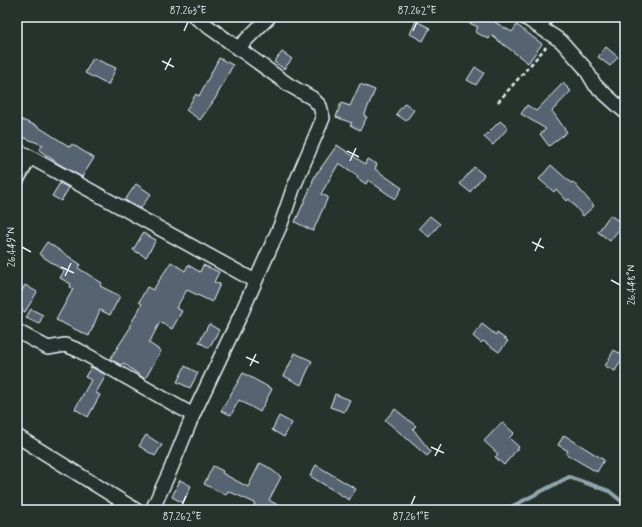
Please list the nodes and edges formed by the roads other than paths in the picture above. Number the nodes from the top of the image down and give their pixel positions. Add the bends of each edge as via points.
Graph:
1 (195, 17) edge
2 (270, 17) edge
3 (524, 17) edge
4 (543, 22) edge
5 (238, 48) junction
6 (625, 112) edge
7 (17, 150) edge
8 (30, 157) junction
9 (17, 180) edge
10 (255, 281) junction
11 (17, 330) edge
12 (193, 415) junction
13 (17, 436) edge
14 (136, 510) edge
15 (152, 510) edge

1 - 5 street
2 - 5 street
3 - 4 street
4 - 6 street via 585,68 595,85
5 - 10 street via 289,85 312,98 320,106 322,118 292,189 281,224
7 - 8 street
8 - 9 street
8 - 10 street
10 - 12 street
11 - 12 street via 48,348 65,345 78,350
12 - 15 street
13 - 14 street

